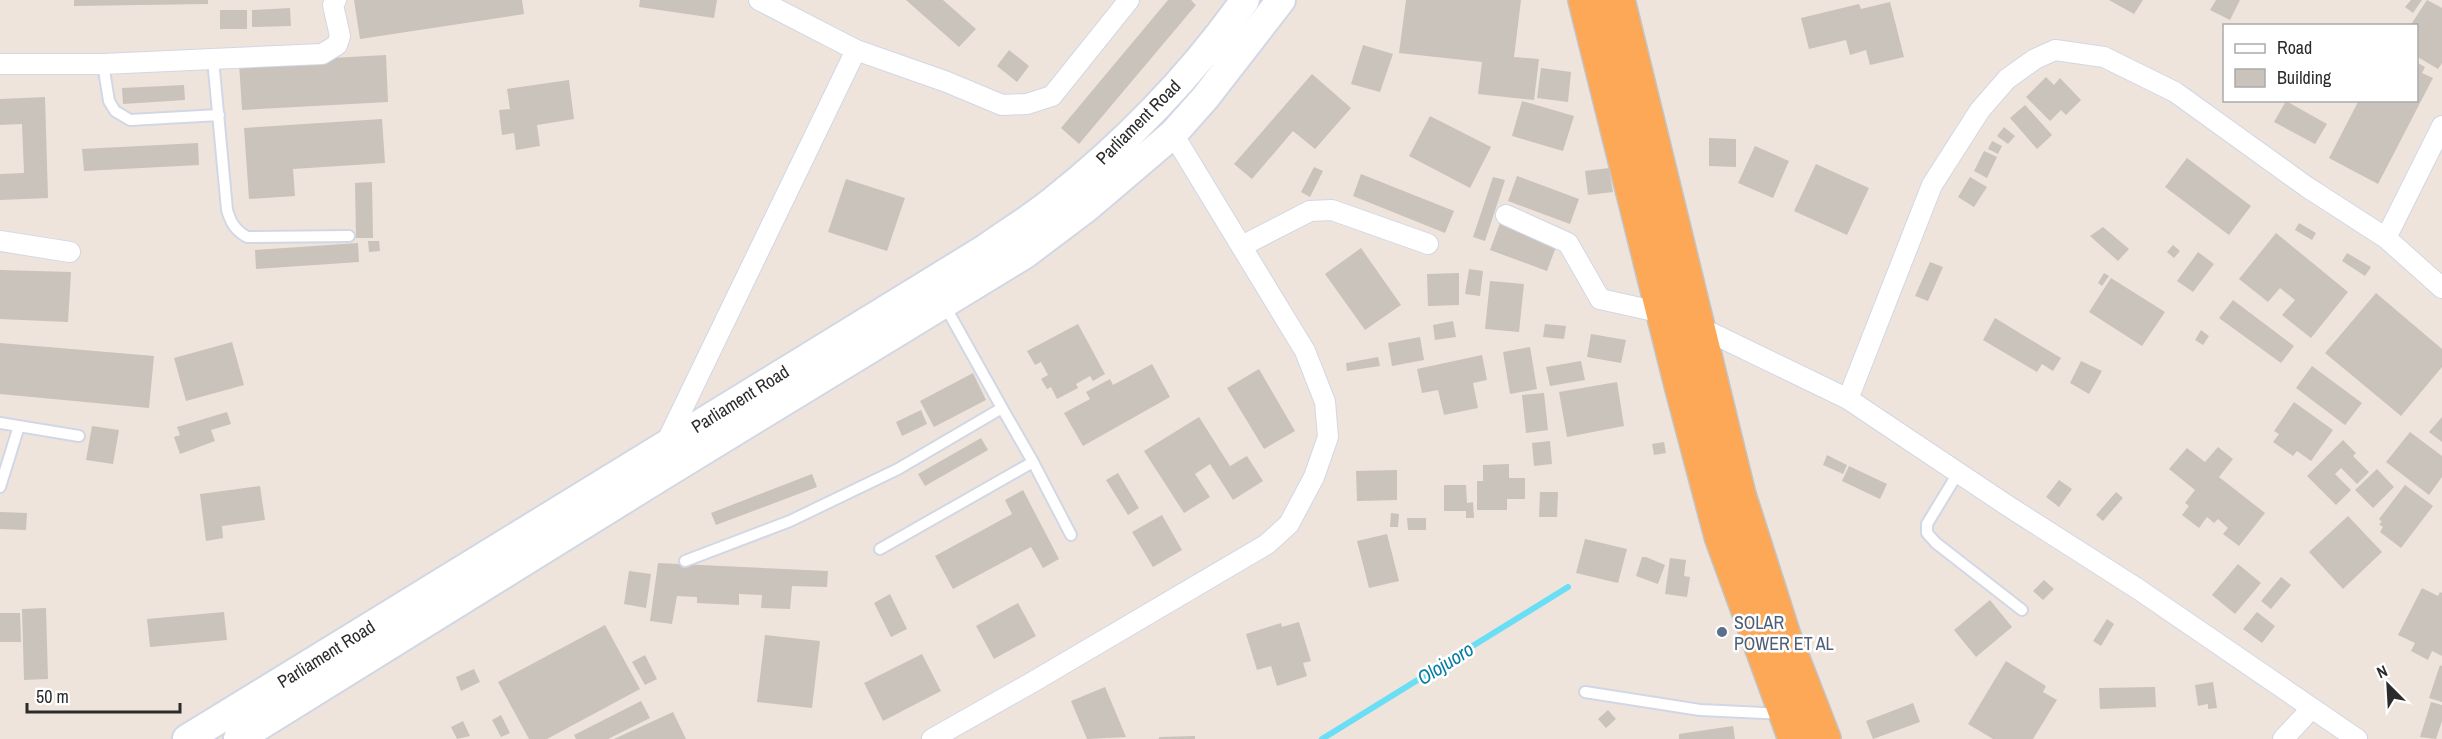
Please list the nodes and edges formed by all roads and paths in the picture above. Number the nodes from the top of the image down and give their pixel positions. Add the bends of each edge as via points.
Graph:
1 (336, 0) edge
2 (759, 0) edge
3 (1129, 0) edge
4 (1245, 0) edge
5 (1281, 0) edge
6 (1585, 0) edge
7 (1618, 0) edge
8 (856, 50) junction
9 (213, 59) junction
10 (0, 64) edge
11 (104, 64) junction
12 (219, 115) junction
13 (2442, 126) edge
14 (1173, 134) junction
15 (1506, 215) dead end
16 (349, 236) dead end
17 (2385, 238) junction
18 (0, 241) edge
19 (1428, 244) dead end
20 (1242, 246) junction
21 (70, 252) dead end
22 (2442, 288) edge
23 (943, 303) junction
24 (1676, 324) junction
25 (1848, 399) junction
26 (1002, 408) junction
27 (0, 423) edge
28 (19, 426) junction
29 (79, 436) dead end
30 (666, 459) junction
31 (1033, 462) junction
32 (1958, 473) junction
33 (0, 487) edge
34 (1071, 535) dead end
35 (879, 549) dead end
36 (685, 561) dead end
37 (2022, 610) dead end
38 (1585, 692) dead end
39 (2312, 708) junction
40 (1790, 727) edge
41 (187, 739) edge
42 (238, 739) edge
43 (932, 739) edge
44 (1824, 739) edge
45 (2283, 739) edge
46 (2357, 739) edge

1 - 9 street via 333,5 340,36 337,45 322,54
2 - 8 street
3 - 8 street via 1052,96 1027,104 1002,105
4 - 30 main road, Parliament Road via 1178,84 1120,143 1052,202
5 - 14 main road, Parliament Road
6 - 24 highway
7 - 24 highway
8 - 30 street
9 - 11 street
9 - 12 lane
10 - 11 street
11 - 12 lane via 109,101 115,111 130,120
12 - 16 lane via 227,210 237,231 247,237
13 - 17 street
14 - 20 street
14 - 23 main road, Parliament Road via 1025,254
15 - 24 street via 1568,243 1600,299
17 - 22 street
17 - 25 street via 2175,92 2103,57 2055,50 2007,79 1980,110 1932,185
18 - 21 street
19 - 20 street via 1332,210 1310,211
20 - 43 street via 1305,351 1325,402 1328,437 1314,477 1289,524 1257,550
23 - 26 lane
23 - 30 main road, Parliament Road
24 - 25 street
24 - 40 highway via 1722,536
24 - 44 highway via 1739,495 1784,636
25 - 32 street
26 - 31 lane
26 - 36 lane via 898,469 790,520
27 - 28 lane
28 - 29 lane
28 - 33 lane
30 - 41 main road, Parliament Road
30 - 42 main road, Parliament Road
31 - 34 lane
31 - 35 lane
32 - 37 lane via 1927,524 1927,533
32 - 39 street
38 - 40 lane
39 - 45 street
39 - 46 street

